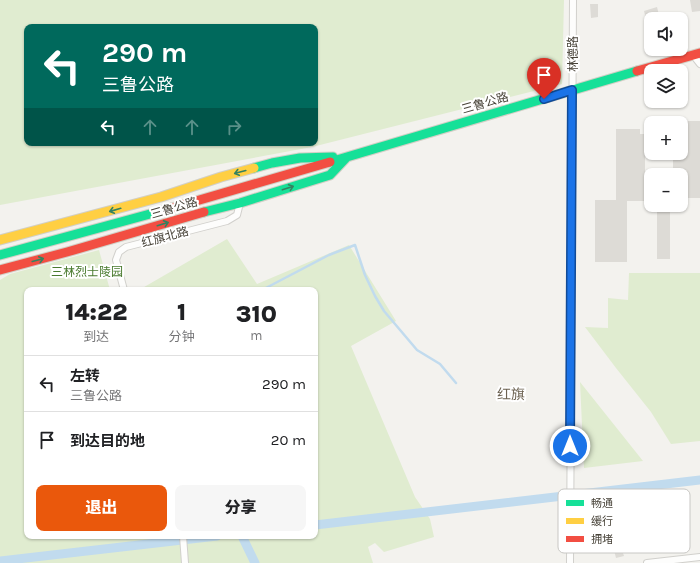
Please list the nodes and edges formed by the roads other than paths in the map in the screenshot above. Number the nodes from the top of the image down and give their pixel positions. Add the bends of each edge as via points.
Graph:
1 (573, 0) edge
2 (696, 54) edge
3 (700, 64) edge
4 (572, 90) junction
5 (347, 157) junction
6 (240, 203) junction
7 (0, 240) edge
8 (0, 256) edge
9 (0, 270) edge
10 (123, 287) edge
11 (570, 489) edge
12 (183, 539) edge
13 (700, 557) edge
14 (185, 563) edge
15 (646, 563) edge

1 - 4 street, 林德路
2 - 3 street
2 - 4 main road, 三鲁公路
4 - 5 main road, 三鲁公路
4 - 11 street, 林德路
6 -> 5 main road, 三鲁公路 via 330,174
5 -> 7 main road, 三鲁公路 via 300,158 272,163 139,203
5 - 8 main road, 三鲁公路
9 -> 6 main road, 三鲁公路
6 - 10 street, 红旗北路 via 237,215 227,221 126,247 119,252 116,260
12 - 14 street
13 - 15 street

